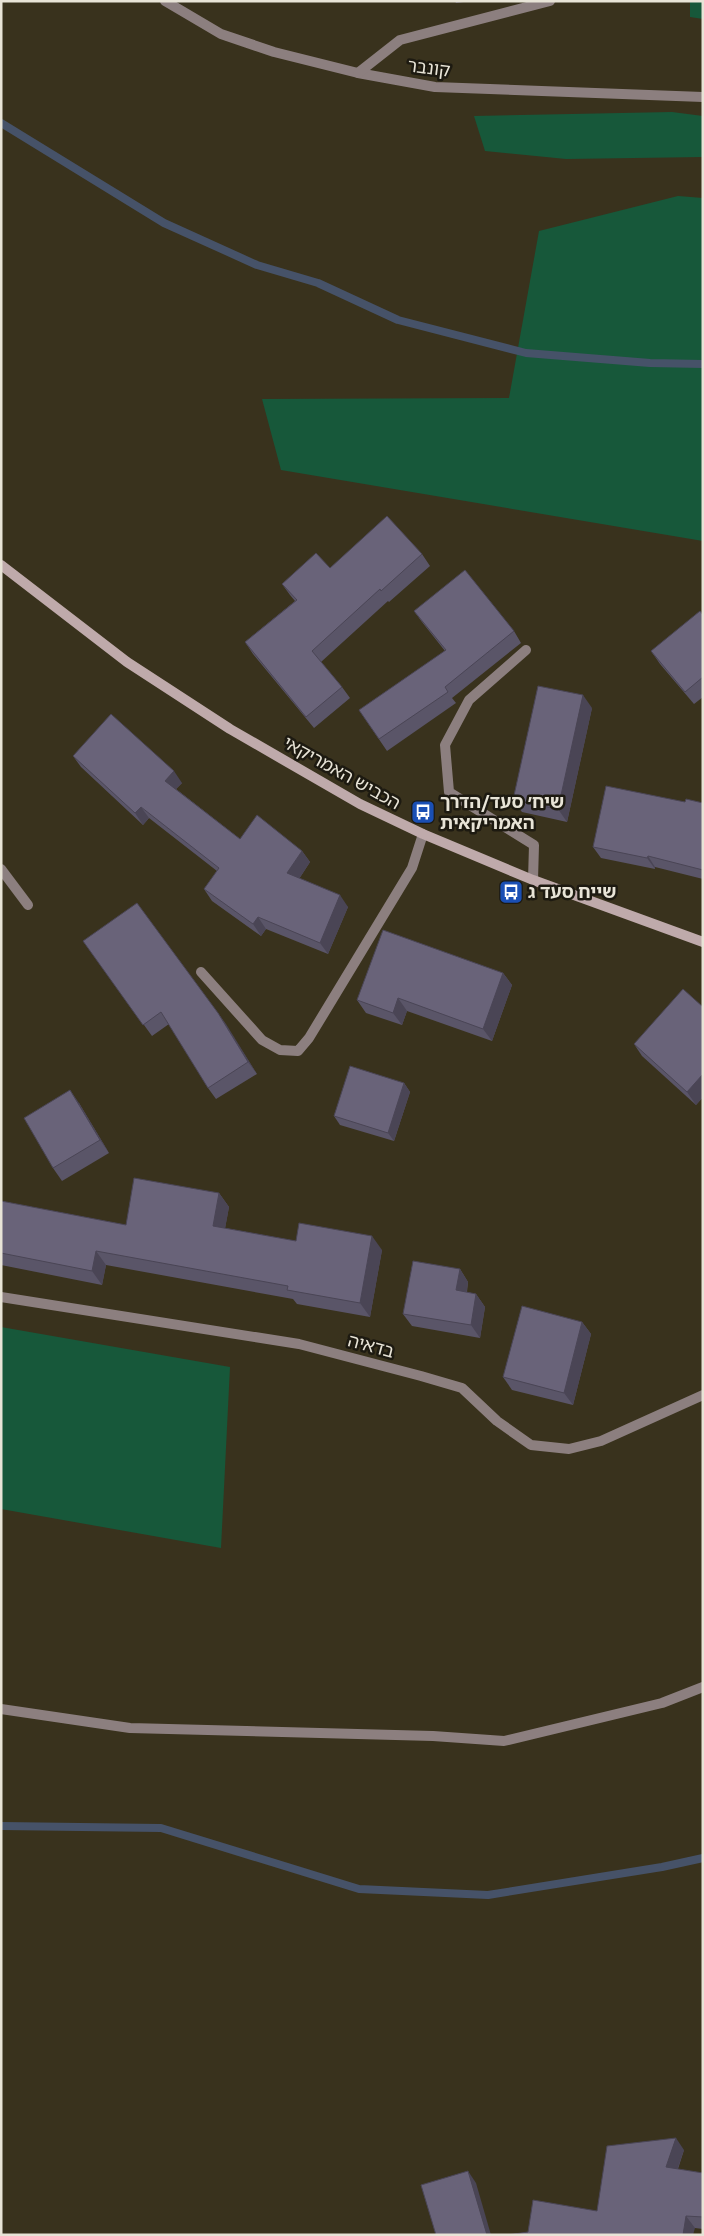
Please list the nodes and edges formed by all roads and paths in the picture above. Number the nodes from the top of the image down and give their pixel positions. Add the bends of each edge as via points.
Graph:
1 (165, 1) edge
2 (550, 1) edge
3 (358, 74) junction
4 (703, 97) edge
5 (1, 565) edge
6 (526, 650) dead end
7 (422, 834) junction
8 (1, 869) edge
9 (532, 880) junction
10 (28, 905) dead end
11 (703, 942) edge
12 (201, 972) dead end
13 (1, 1296) edge
14 (703, 1395) edge
15 (703, 1687) edge
16 (1, 1709) edge

1 - 3 street, קונבר via 221,34
2 - 3 street via 400,40
3 - 4 street, קונבר via 435,87
5 - 7 main road, הכביש האמריקאי via 127,662 230,729 360,804
6 - 9 street via 469,700 445,745 449,792 534,845
7 - 9 main road, הכביש האמריקאי
7 - 12 street via 412,868 298,1051 280,1050 262,1040
8 - 10 street
9 - 11 main road, הכביש האמריקאי
13 - 14 street, בדאיה via 299,1344 421,1376 462,1388 497,1421 531,1445 569,1449 601,1441
15 - 16 street via 662,1703 504,1741 130,1728

